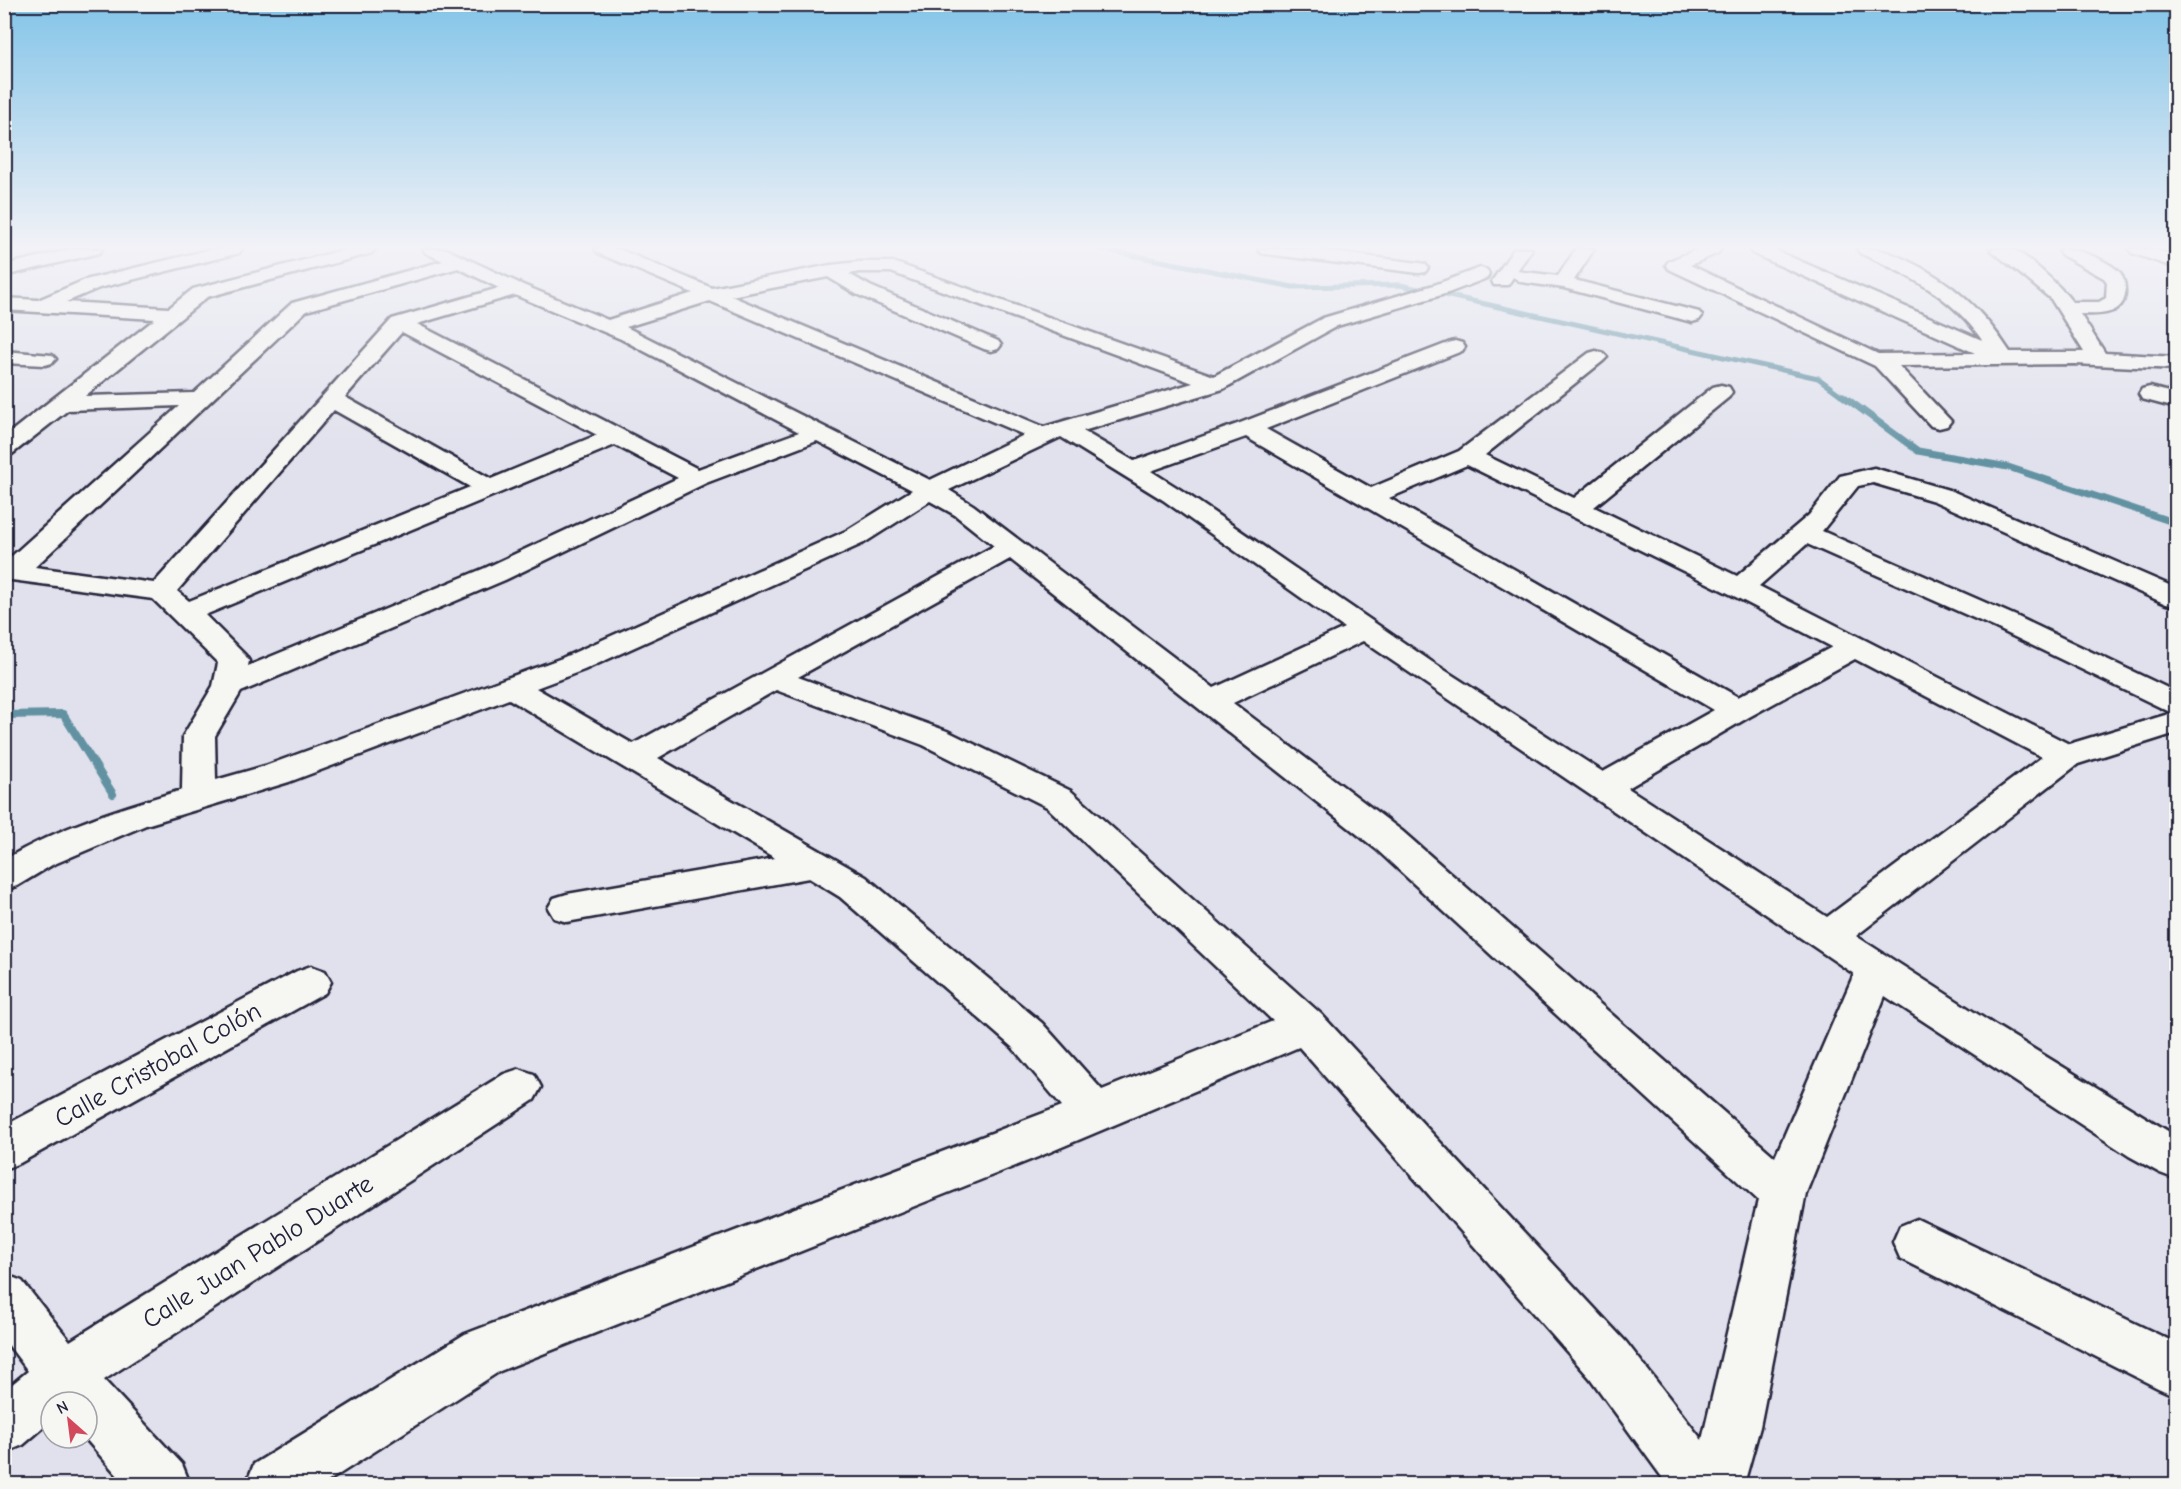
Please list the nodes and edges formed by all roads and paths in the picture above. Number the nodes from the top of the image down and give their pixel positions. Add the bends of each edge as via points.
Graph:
1 (166, 318) edge
2 (287, 318) edge
3 (415, 318) edge
4 (590, 318) edge
5 (633, 318) edge
6 (772, 318) edge
7 (929, 318) edge
8 (1031, 318) edge
9 (1339, 318) edge
10 (1787, 318) edge
11 (1917, 318) edge
12 (1976, 318) edge
13 (2074, 318) edge
14 (399, 323) junction
15 (609, 326) junction
16 (991, 345) dead end
17 (1455, 347) dead end
18 (4, 357) edge
19 (1596, 357) dead end
20 (2003, 357) junction
21 (2098, 358) junction
22 (45, 359) dead end
23 (1882, 361) junction
24 (2176, 363) edge
25 (1215, 384) junction
26 (1721, 392) dead end
27 (2150, 394) dead end
28 (201, 399) junction
29 (332, 399) junction
30 (2176, 400) edge
31 (61, 403) junction
32 (1940, 421) dead end
33 (1248, 428) junction
34 (1054, 432) junction
35 (818, 433) junction
36 (616, 436) junction
37 (4, 449) edge
38 (1468, 456) junction
39 (1132, 470) junction
40 (697, 478) junction
41 (489, 488) junction
42 (930, 490) junction
43 (1371, 497) junction
44 (1576, 509) junction
45 (1804, 533) junction
46 (1012, 547) junction
47 (9, 571) edge
48 (1740, 588) junction
49 (161, 592) junction
50 (2176, 598) edge
51 (186, 613) junction
52 (1365, 630) junction
53 (1854, 648) junction
54 (773, 678) junction
55 (229, 686) junction
56 (511, 687) junction
57 (1211, 701) junction
58 (2176, 704) edge
59 (1738, 710) junction
60 (2176, 722) edge
61 (2066, 756) junction
62 (634, 758) junction
63 (1604, 787) junction
64 (199, 798) junction
65 (814, 864) junction
66 (4, 877) edge
67 (567, 908) dead end
68 (1827, 937) junction
69 (1876, 969) junction
70 (311, 982) dead end
71 (1306, 1026) junction
72 (519, 1087) dead end
73 (1094, 1113) junction
74 (4, 1149) edge
75 (2176, 1159) edge
76 (1783, 1193) junction
77 (1917, 1242) dead end
78 (4, 1298) edge
79 (2176, 1370) edge
80 (64, 1375) junction
81 (4, 1426) edge
82 (162, 1485) edge
83 (274, 1485) edge
84 (1701, 1485) edge
85 (1716, 1485) edge

1 - 31 street
2 - 28 street
3 - 14 street
4 - 15 street
5 - 15 street
6 - 34 street
7 - 16 street
8 - 25 street
9 - 25 street
10 - 23 street
11 - 20 street
12 - 20 street
13 - 21 street
14 - 29 street
14 - 36 street
15 - 35 street
17 - 33 street
18 - 22 street
19 - 38 street
20 - 21 street
20 - 23 street
21 - 24 street
23 - 32 street
25 - 34 street
26 - 44 street
27 - 30 street
28 - 31 street
28 - 47 street
29 - 41 street
29 - 49 street
31 - 37 street
33 - 39 street
33 - 43 street
34 - 39 street
34 - 42 street
35 - 40 street
35 - 42 street
36 - 40 street
36 - 41 street
38 - 43 street
38 - 44 street
39 - 52 street
40 - 55 street via 495,574
41 - 51 street
42 - 46 street
42 - 56 street via 855,537 573,664
43 - 59 street
44 - 48 street
45 - 48 street
45 - 50 street via 1849,481 1874,475 1942,496
45 - 58 street via 2006,622
46 - 54 street
46 - 57 street
47 - 49 street
48 - 53 street
49 - 51 street
51 - 55 street via 234,661
52 - 57 street
52 - 63 street
53 - 59 street
53 - 61 street
54 - 62 street
54 - 71 street via 935,738 1059,799
55 - 64 street via 199,736
56 - 62 street
56 - 64 street via 277,774
57 - 76 street via 1389,840
59 - 63 street
60 - 61 street
61 - 68 street
62 - 65 street
63 - 68 street
64 - 66 street via 85,835
65 - 67 street
65 - 73 street via 853,887 1027,1035
68 - 69 street
69 - 75 street
69 - 76 street
70 - 74 street, Calle Cristobal Colón
71 - 73 street
71 - 84 street via 1608,1360
72 - 80 street, Calle Juan Pablo Duarte
73 - 83 street via 483,1352
76 - 85 street via 1733,1426
77 - 79 street
78 - 80 street
80 - 81 street, Calle Juan Pablo Duarte
80 - 82 street

